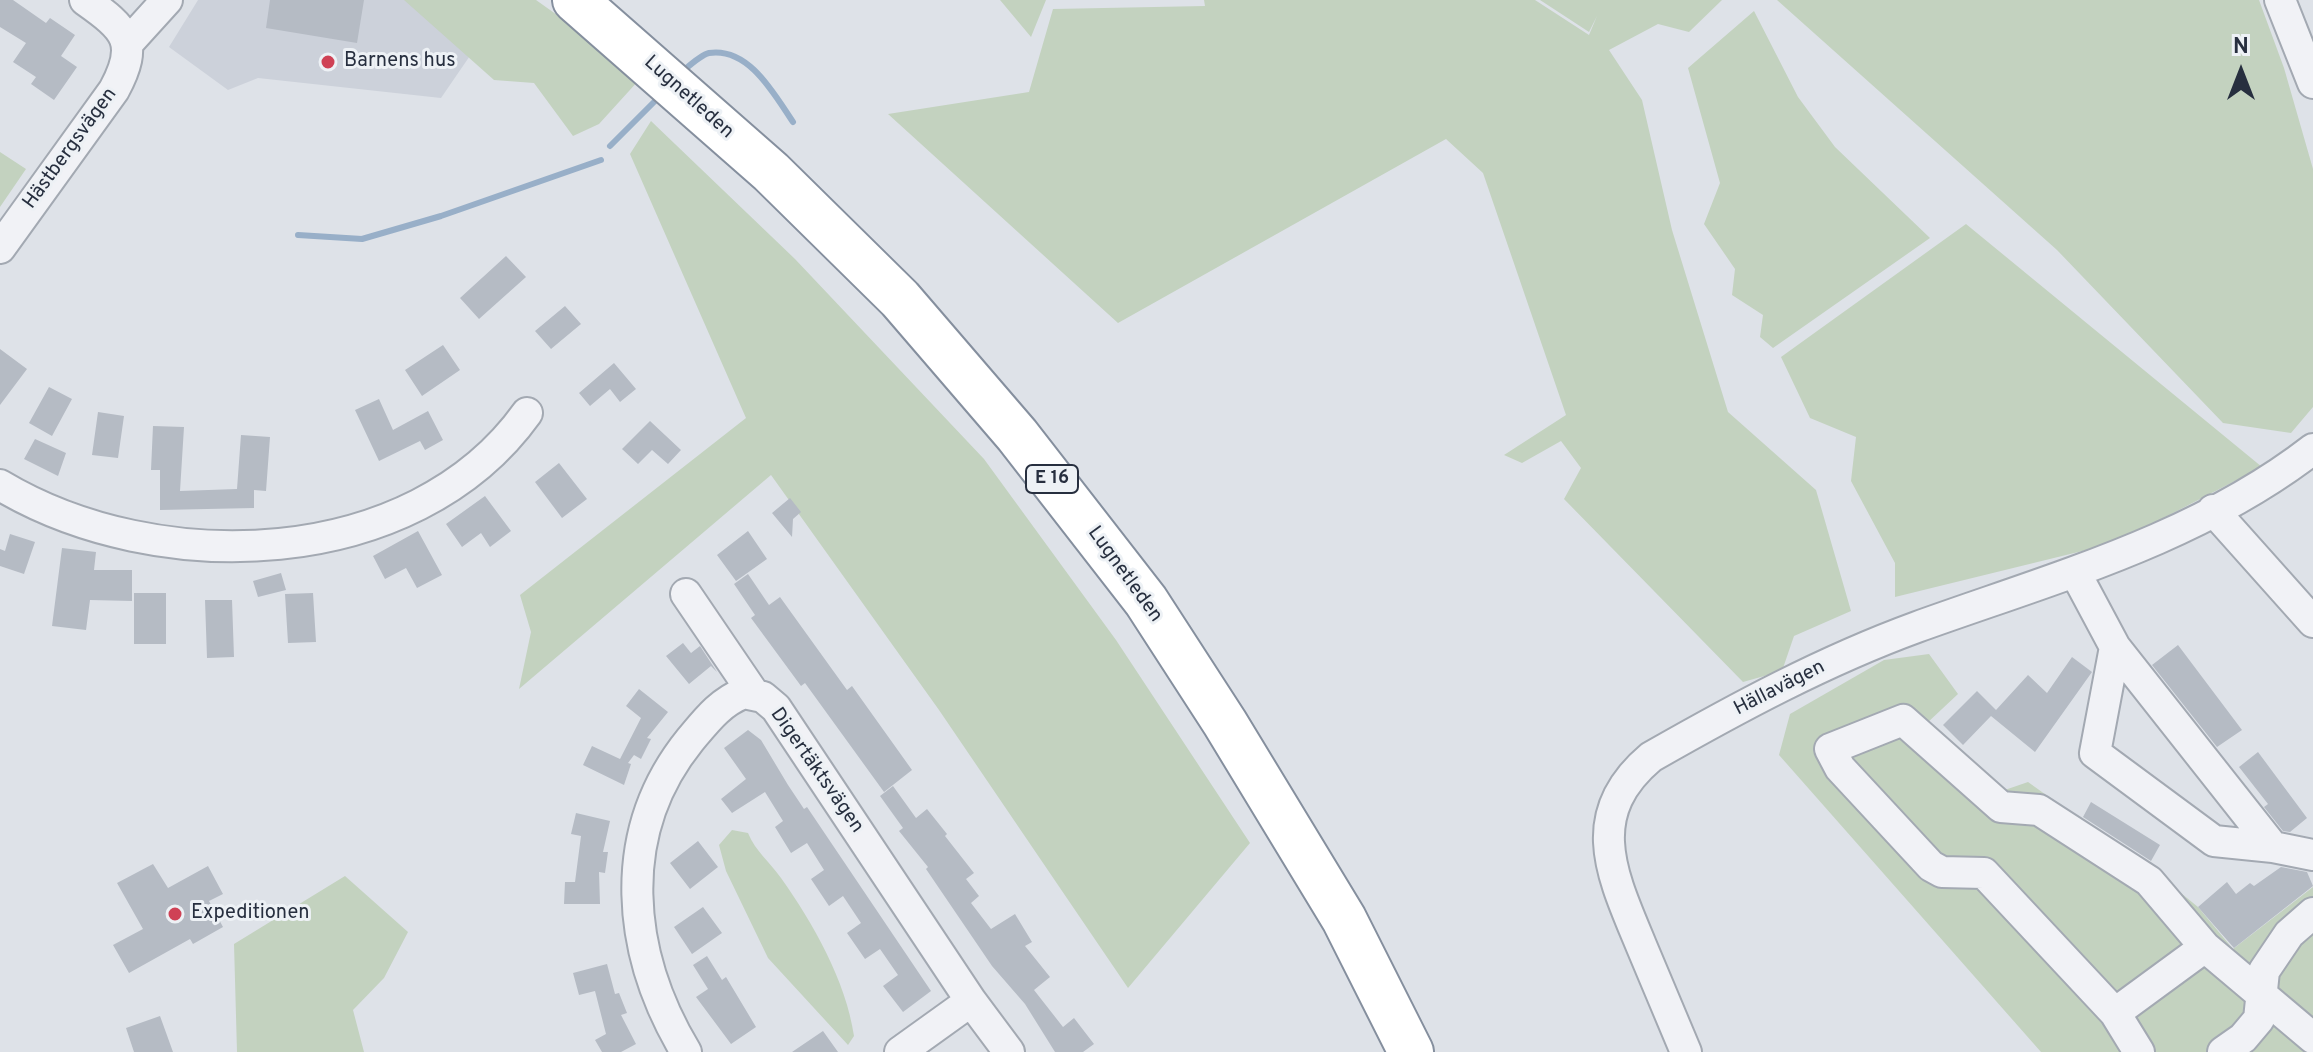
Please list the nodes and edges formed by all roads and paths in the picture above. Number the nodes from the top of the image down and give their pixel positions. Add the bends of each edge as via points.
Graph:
1 (85, 0) edge
2 (167, 0) edge
3 (575, 0) edge
4 (2280, 0) edge
5 (128, 44) junction
6 (2311, 77) edge
7 (0, 248) edge
8 (527, 413) dead end
9 (2313, 449) edge
10 (0, 485) edge
11 (2213, 510) junction
12 (2076, 574) junction
13 (686, 594) dead end
14 (2313, 622) edge
15 (2115, 647) junction
16 (754, 694) junction
17 (2273, 847) junction
18 (2313, 855) edge
19 (2313, 913) edge
20 (2205, 947) junction
21 (2262, 995) junction
22 (971, 1001) junction
23 (2115, 1013) junction
24 (2313, 1038) edge
25 (2240, 1047) edge
26 (686, 1052) edge
27 (900, 1052) edge
28 (1009, 1052) edge
29 (1411, 1052) edge
30 (1686, 1052) edge
31 (2139, 1052) edge

1 - 5 street via 116,24
2 - 5 street
3 - 29 highway, Lugnetleden / E 16 via 771,172 900,299 1017,435 1146,601 1225,723 1344,919
4 - 6 street
5 - 7 street, Hästbergsvägen via 127,66 114,90
8 - 10 street via 478,469 436,496 354,528 272,545 203,546 107,532 42,508
9 - 11 street, Hällavägen
11 - 12 street, Hällavägen
11 - 14 street
12 - 15 street
12 - 30 street, Hällavägen via 1813,670 1635,770 1611,815 1607,850 1621,897
13 - 16 street
15 - 17 street
15 - 17 street via 2095,753 2214,841
16 - 22 street, Digertäktsvägen via 776,708 800,741
16 - 26 street, Digertäktsvägen via 731,698 679,754 650,811 641,843 636,911 641,946 666,1019
17 - 18 street
19 - 21 street via 2289,934 2264,971
20 - 21 street
20 - 23 street
20 - 23 street via 2149,881 2039,810 2001,807 1903,720 1830,749 1840,768 1931,866 1942,872 1984,873
21 - 24 street
21 - 25 street via 2259,1019
22 - 27 street
22 - 28 street, Digertäktsvägen
23 - 31 street

